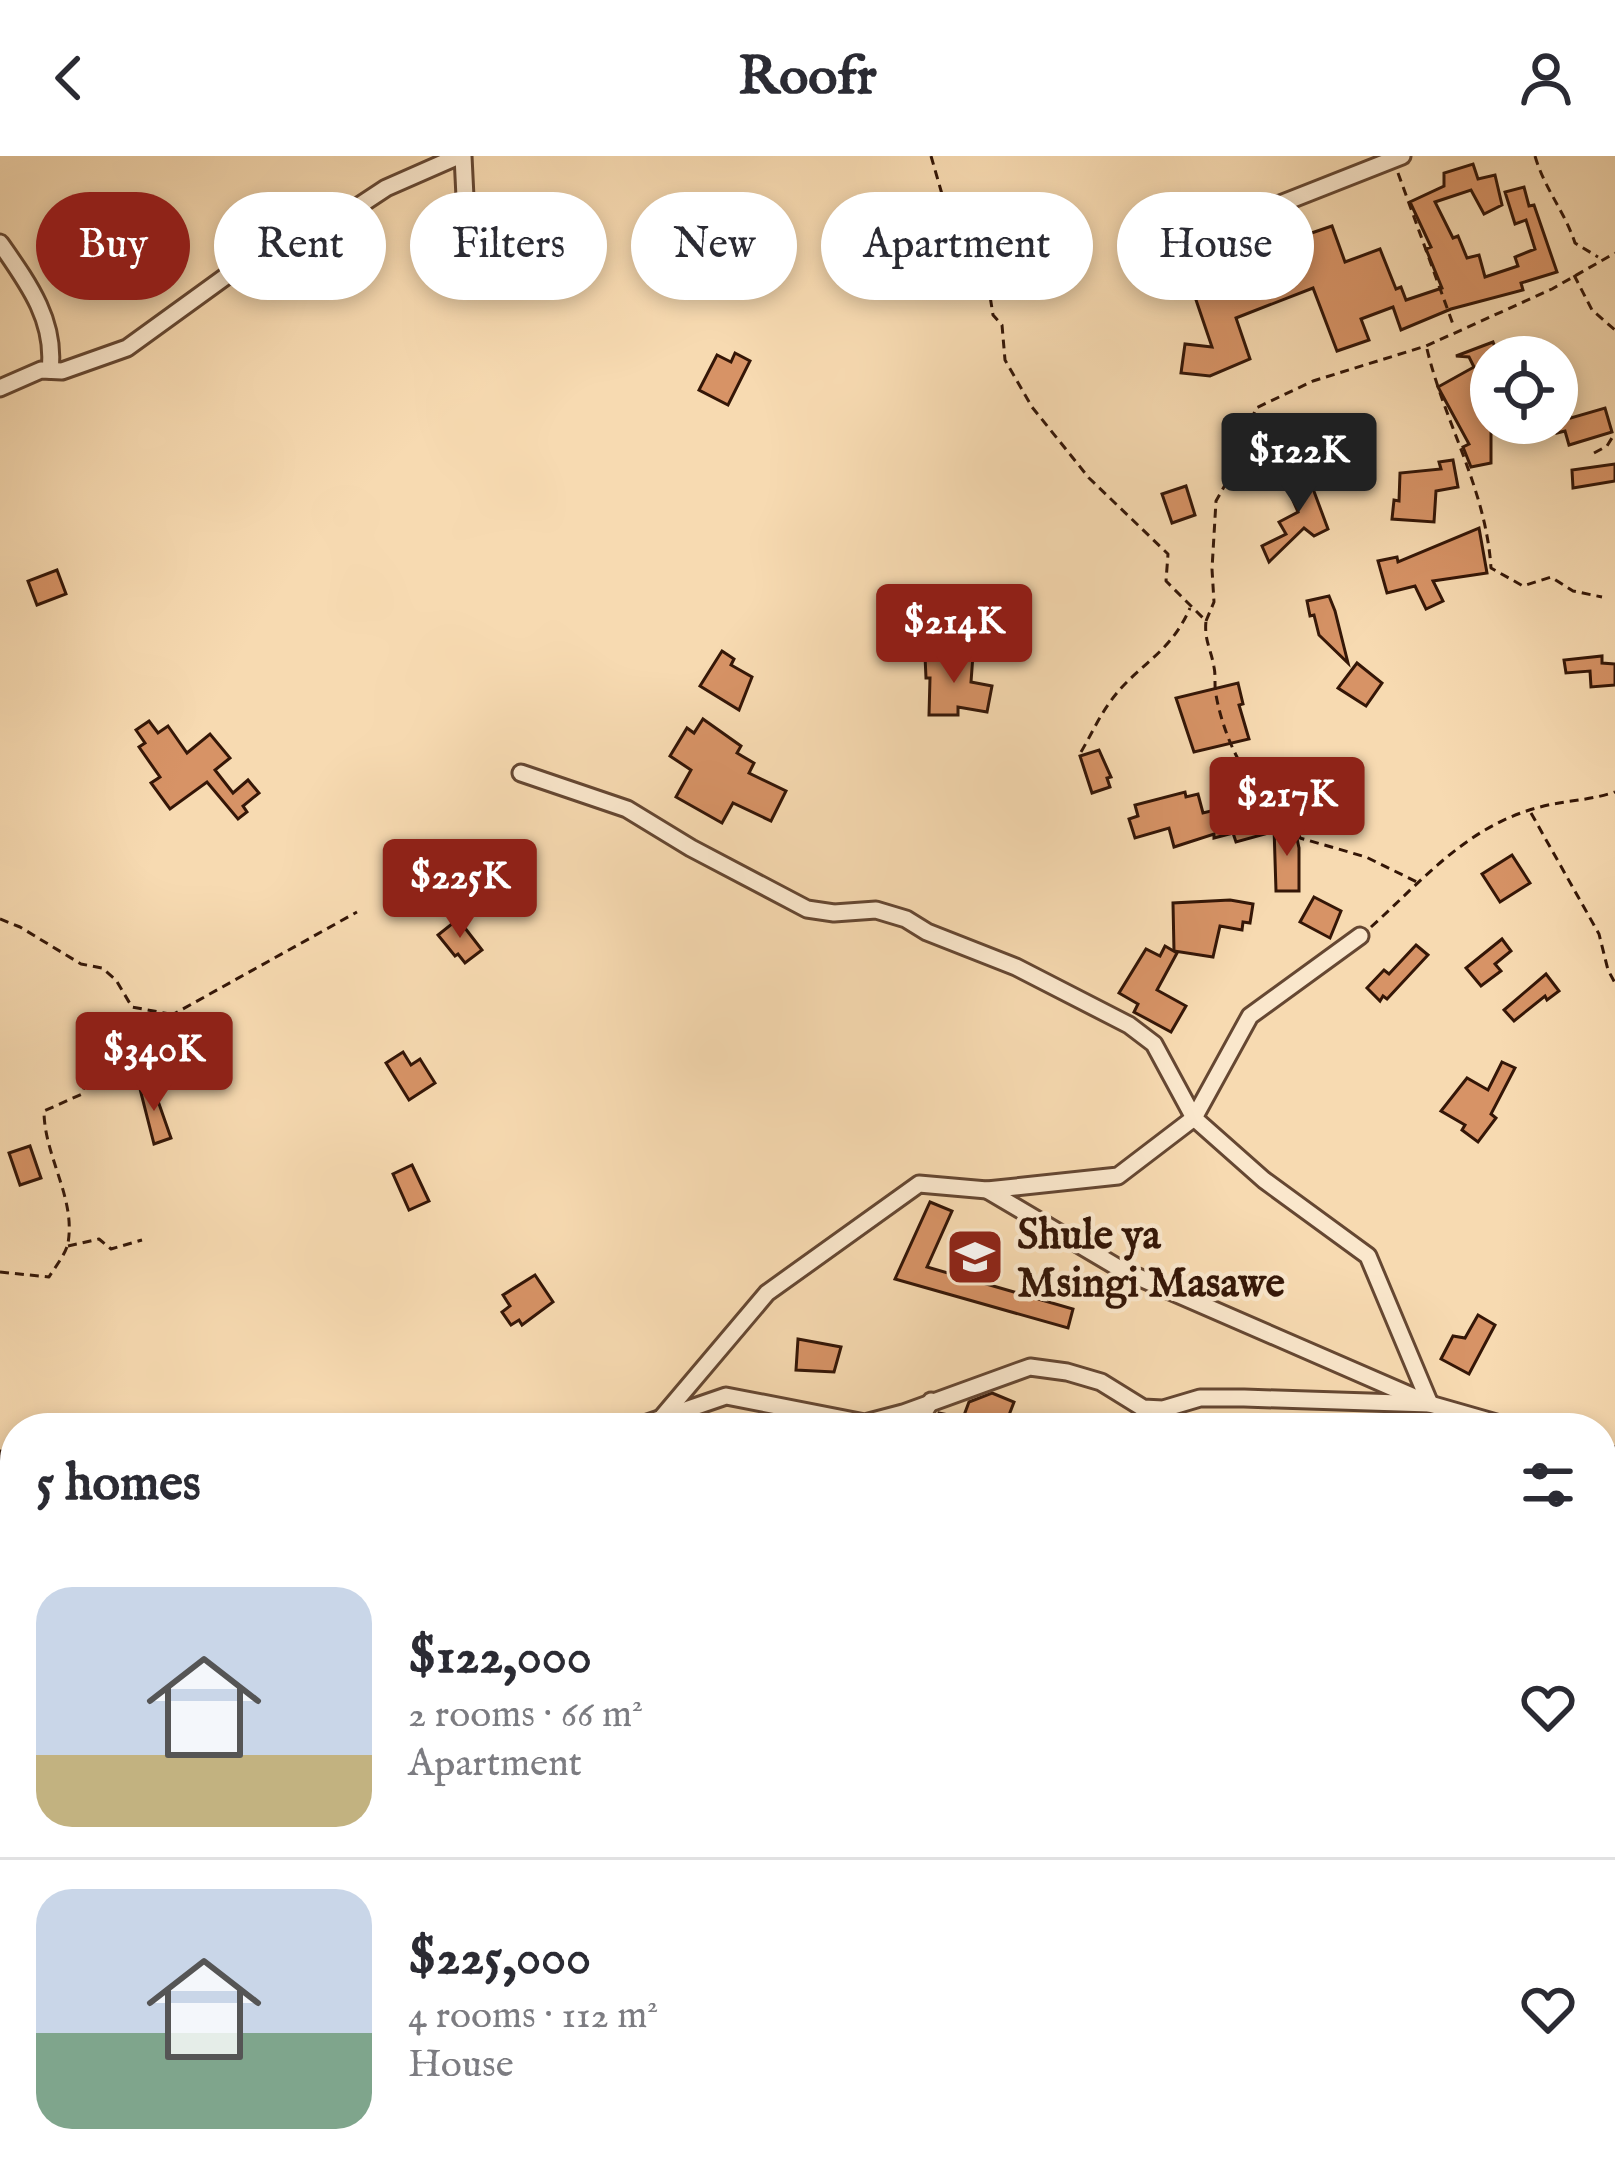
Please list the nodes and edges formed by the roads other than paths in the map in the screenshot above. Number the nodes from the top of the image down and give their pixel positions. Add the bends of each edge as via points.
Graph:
1 (461, 156) edge
2 (1397, 158) edge
3 (463, 192) edge
4 (1310, 192) edge
5 (0, 244) edge
6 (50, 370) junction
7 (0, 388) edge
8 (521, 773) dead end
9 (1360, 936) road end
10 (1193, 1118) junction
11 (987, 1190) junction
12 (931, 1401) junction
13 (1430, 1404) junction
14 (666, 1413) edge
15 (672, 1413) edge
16 (814, 1413) edge
17 (904, 1413) edge
18 (924, 1413) edge
19 (1462, 1413) edge

1 - 3 street
1 - 6 street via 268,251 127,349
2 - 4 street
5 - 6 street via 47,318
6 - 7 street
8 - 10 street via 627,809 807,909 906,919 1129,1025 1154,1044
9 - 10 street via 1250,1016
10 - 11 street via 1118,1176
10 - 13 street via 1368,1256
11 - 13 street via 1122,1270
11 - 14 street via 920,1184 767,1293
12 - 13 street via 1030,1366 1101,1382 1143,1408 1200,1398
12 - 17 street
12 - 18 street
13 - 19 street
15 - 16 street via 726,1396

